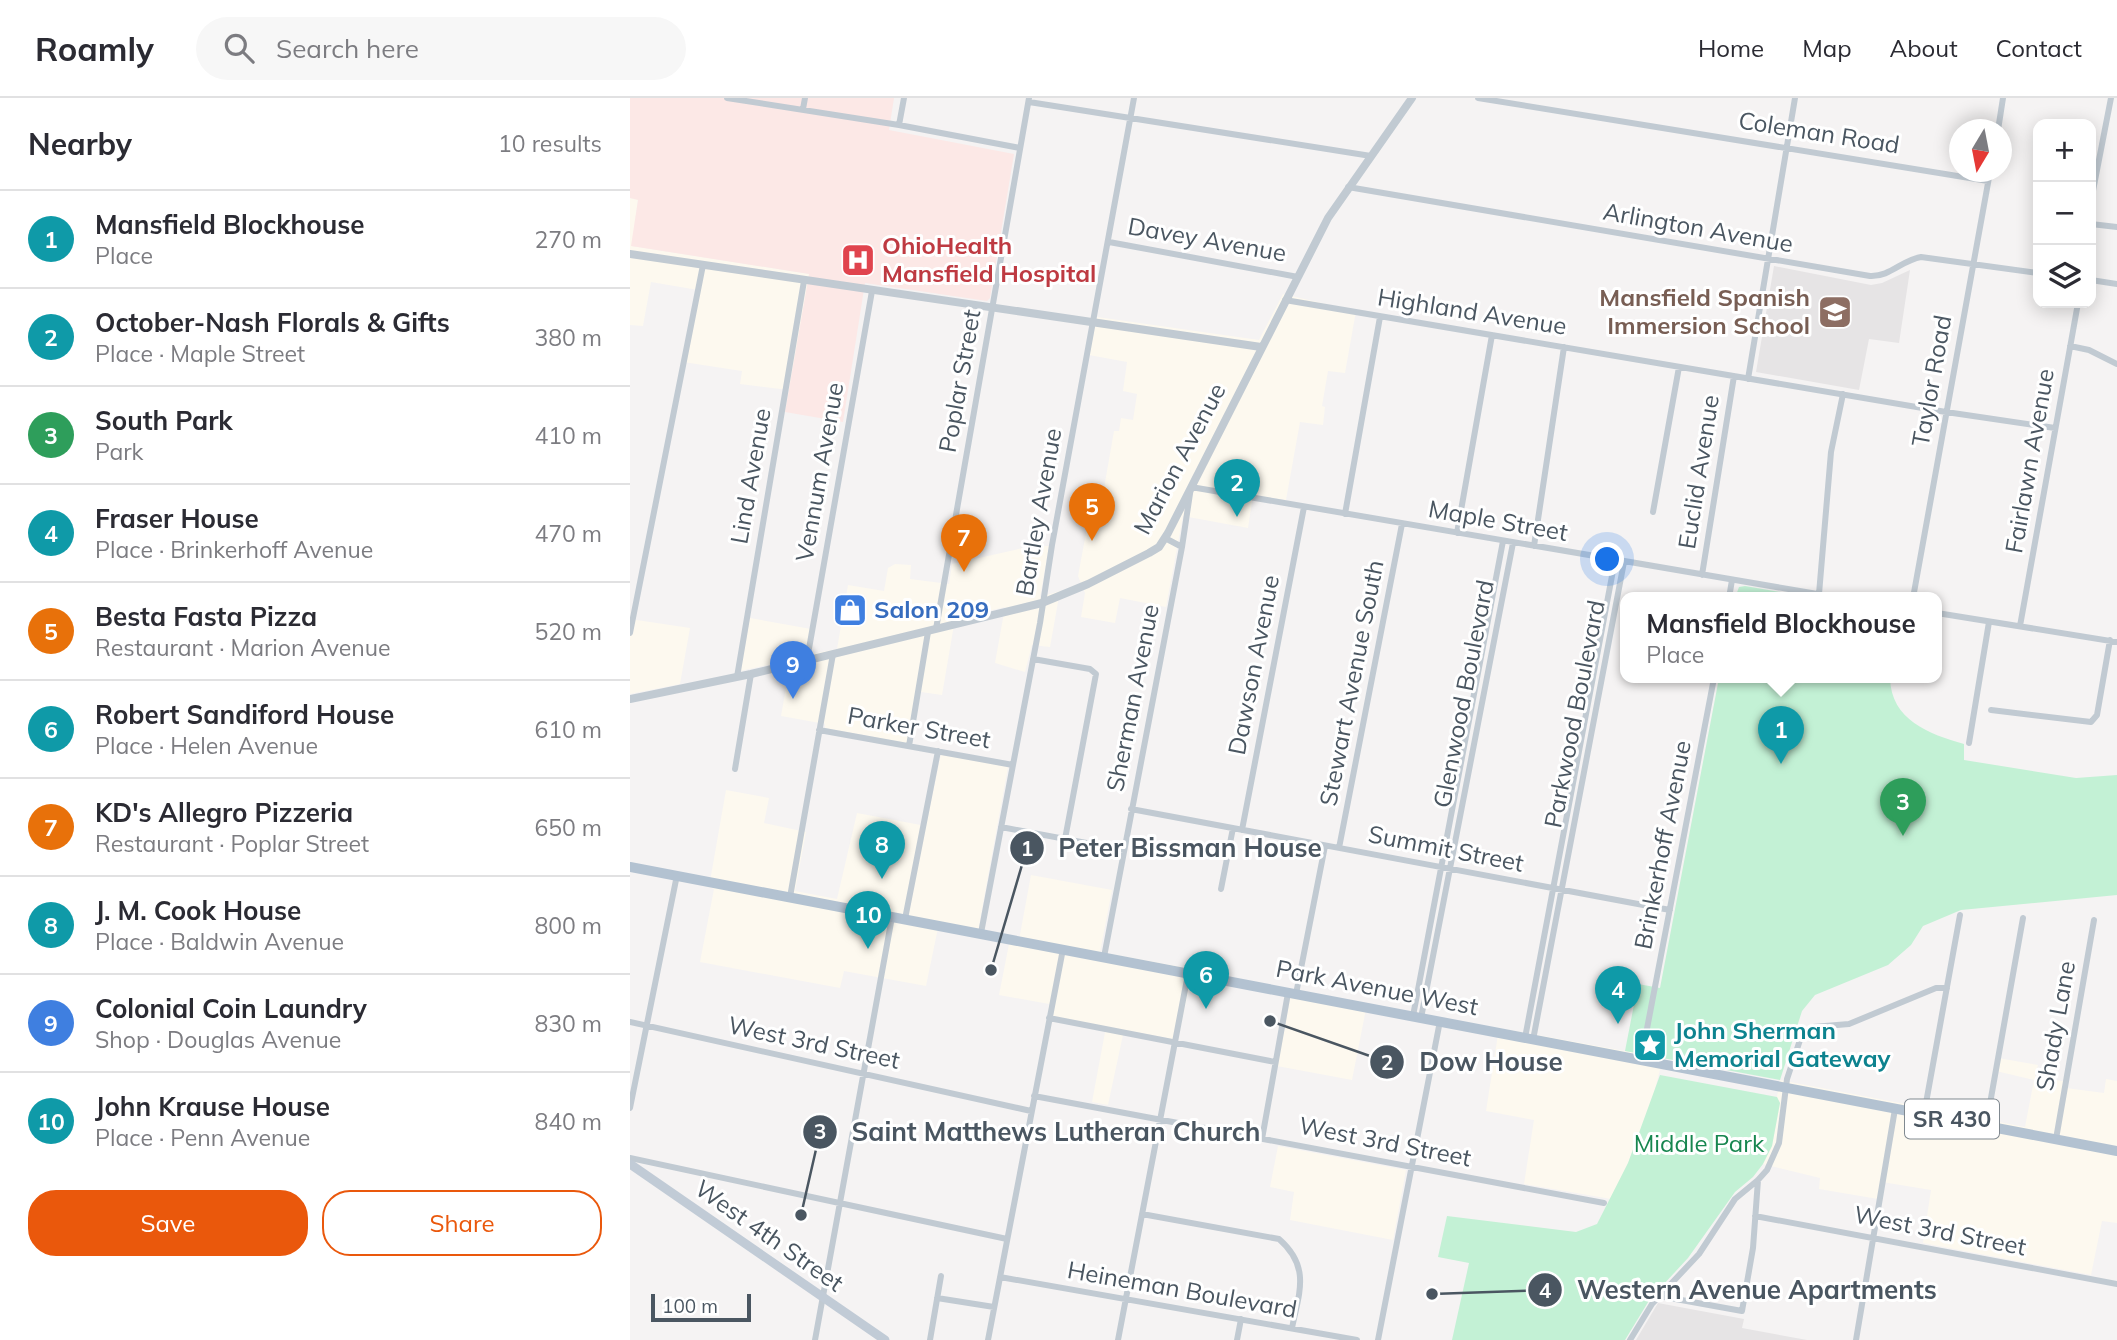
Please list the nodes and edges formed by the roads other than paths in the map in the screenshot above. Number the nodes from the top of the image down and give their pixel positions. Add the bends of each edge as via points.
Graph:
1 (727, 98) edge
2 (805, 98) edge
3 (904, 98) edge
4 (1134, 98) edge
5 (1412, 98) edge
6 (1478, 98) edge
7 (1795, 98) edge
8 (2003, 98) edge
9 (2110, 98) edge
10 (1029, 100) edge
11 (803, 109) junction
12 (1131, 117) junction
13 (2000, 119) edge
14 (899, 125) junction
15 (1786, 147) junction
16 (1020, 148) junction
17 (1371, 156) junction
18 (1949, 174) edge
19 (1988, 182) edge
20 (2095, 182) edge
21 (1348, 187) junction
22 (2096, 225) edge
23 (2117, 227) edge
24 (1108, 242) junction
25 (630, 254) edge
26 (1768, 259) junction
27 (1973, 264) junction
28 (703, 265) junction
29 (2033, 272) edge
30 (1298, 277) junction
31 (804, 281) junction
32 (2096, 281) edge
33 (2117, 284) edge
34 (873, 291) junction
35 (1285, 300) junction
36 (992, 308) junction
37 (2077, 308) edge
38 (1380, 317) junction
39 (1094, 323) junction
40 (1492, 335) junction
41 (2070, 346) junction
42 (1564, 347) junction
43 (1261, 348) junction
44 (2117, 364) edge
45 (1679, 367) junction
46 (1734, 376) junction
47 (1748, 379) junction
48 (1843, 394) junction
49 (1946, 412) junction
50 (2056, 428) junction
51 (1191, 487) junction
52 (1304, 507) junction
53 (1653, 512) dead end
54 (1345, 514) junction
55 (1402, 524) junction
56 (1457, 533) junction
57 (1164, 538) junction
58 (1503, 541) junction
59 (1513, 543) junction
60 (1534, 546) junction
61 (1182, 547) junction
62 (1615, 560) junction
63 (1624, 562) junction
64 (1702, 575) junction
65 (1732, 580) junction
66 (1729, 592) edge
67 (1807, 592) edge
68 (1819, 592) edge
69 (1914, 592) edge
70 (1042, 603) junction
71 (1942, 615) edge
72 (1989, 622) junction
73 (2020, 626) junction
74 (932, 630) junction
75 (630, 633) edge
76 (2115, 641) edge
77 (832, 654) junction
78 (1033, 659) junction
79 (807, 660) junction
80 (751, 674) junction
81 (737, 677) junction
82 (1713, 683) edge
83 (630, 699) edge
84 (1991, 710) dead end
85 (819, 730) junction
86 (1969, 743) dead end
87 (909, 746) junction
88 (938, 751) junction
89 (1013, 765) junction
90 (735, 769) dead end
91 (1131, 809) junction
92 (1001, 827) junction
93 (1233, 828) junction
94 (1242, 830) junction
95 (1065, 839) junction
96 (1325, 845) junction
97 (1339, 848) junction
98 (1124, 850) junction
99 (630, 867) edge
100 (1440, 867) junction
101 (1450, 869) junction
102 (677, 875) junction
103 (1553, 888) junction
104 (1221, 889) dead end
105 (1562, 890) junction
106 (790, 897) junction
107 (1670, 910) junction
108 (1959, 915) dead end
109 (892, 917) junction
110 (2023, 918) dead end
111 (905, 919) junction
112 (2094, 920) dead end
113 (981, 933) junction
114 (1063, 949) junction
115 (1104, 957) junction
116 (1188, 974) junction
117 (1947, 988) junction
118 (1292, 994) junction
119 (1417, 1017) junction
120 (1049, 1018) junction
121 (1440, 1021) junction
122 (630, 1022) edge
123 (646, 1026) junction
124 (1529, 1039) junction
125 (1175, 1042) junction
126 (1642, 1060) junction
127 (1275, 1062) junction
128 (864, 1074) junction
129 (1788, 1088) junction
130 (1034, 1096) junction
131 (630, 1108) edge
132 (1895, 1109) junction
133 (1031, 1111) junction
134 (1924, 1114) junction
135 (1160, 1120) junction
136 (1986, 1126) junction
137 (1262, 1139) junction
138 (2056, 1139) junction
139 (2117, 1150) edge
140 (630, 1158) edge
141 (630, 1164) edge
142 (1411, 1167) junction
143 (1758, 1180) junction
144 (1738, 1196) junction
145 (840, 1203) junction
146 (1604, 1203) dead end
147 (1756, 1213) junction
148 (1142, 1214) junction
149 (1007, 1239) junction
150 (1874, 1239) junction
151 (941, 1276) dead end
152 (1000, 1277) junction
153 (2117, 1284) edge
154 (1659, 1296) junction
155 (822, 1297) junction
156 (937, 1298) junction
157 (1126, 1299) junction
158 (994, 1307) junction
159 (1241, 1319) junction
160 (1292, 1328) junction
161 (815, 1340) edge
162 (885, 1340) edge
163 (930, 1340) edge
164 (988, 1340) edge
165 (1118, 1340) edge
166 (1237, 1340) edge
167 (1357, 1340) edge
168 (1378, 1340) edge
169 (1630, 1340) edge
170 (1856, 1340) edge

1 - 11 street
2 - 11 street
3 - 14 street
4 - 12 street, Bartley Avenue
5 - 17 street, Marion Avenue
6 - 15 street, Coleman Road
7 - 15 street, Euclid Avenue
8 - 13 street
9 - 20 street
10 - 12 street
10 - 16 street, Poplar Street
11 - 14 street
12 - 17 street
12 - 24 street, Bartley Avenue
14 - 16 street
15 - 18 street, Coleman Road
15 - 26 street, Euclid Avenue
16 - 36 street, Poplar Street
17 - 21 street, Marion Avenue
19 - 27 street, Taylor Road
21 - 26 street, Arlington Avenue
21 - 30 street, Marion Avenue
22 - 23 street
24 - 30 street, Davey Avenue
24 - 39 street, Bartley Avenue
25 - 28 street
26 - 27 street, Arlington Avenue via 1876,276 1921,257
26 - 47 street, Euclid Avenue
27 - 29 street, Arlington Avenue
27 - 49 street, Taylor Road
28 - 31 street
28 - 75 street
30 - 35 street, Marion Avenue
31 - 34 street
31 - 81 street, Lind Avenue
32 - 33 street
34 - 36 street
34 - 79 street, Vennum Avenue
35 - 38 street, Highland Avenue
35 - 43 street, Marion Avenue
36 - 39 street
36 - 74 street, Poplar Street
37 - 41 street, Fairlawn Avenue
38 - 40 street, Highland Avenue
38 - 54 street
39 - 43 street
39 - 70 street, Bartley Avenue
40 - 42 street, Highland Avenue
40 - 56 street
41 - 44 street
41 - 50 street, Fairlawn Avenue
42 - 45 street, Highland Avenue
42 - 60 street
43 - 51 street, Marion Avenue
45 - 46 street, Highland Avenue
45 - 53 street
46 - 47 street, Highland Avenue
46 - 64 street, Euclid Avenue
47 - 48 street
48 - 49 street
48 - 68 street via 1831,452
49 - 50 street
49 - 69 street, Taylor Road
50 - 73 street, Fairlawn Avenue
51 - 52 street, Maple Street
51 - 57 street, Marion Avenue
51 - 61 street, Sherman Avenue
52 - 54 street, Maple Street
52 - 94 street, Dawson Avenue
54 - 55 street, Maple Street
55 - 56 street, Maple Street
55 - 97 street, Stewart Avenue South
56 - 58 street, Maple Street
57 - 61 street
57 - 70 street, Marion Avenue via 1139,559
58 - 59 street, Maple Street
58 - 100 street, Glenwood Boulevard
59 - 60 street, Maple Street
59 - 101 street, Glenwood Boulevard
60 - 62 street, Maple Street
61 - 91 street, Sherman Avenue
62 - 63 street, Maple Street
62 - 103 street
63 - 64 street, Maple Street
63 - 105 street, Parkwood Boulevard
64 - 65 street, Maple Street
65 - 66 street
65 - 67 street, Maple Street
70 - 74 street, Marion Avenue
70 - 78 street, Bartley Avenue
71 - 72 street
72 - 73 street
72 - 86 street
73 - 76 street
74 - 77 street, Marion Avenue
74 - 87 street, Poplar Street
76 - 84 street via 2097,715 2091,722
77 - 79 street, Marion Avenue
77 - 85 street
78 - 89 street, Bartley Avenue
78 - 95 street via 1096,674
79 - 80 street, Marion Avenue
80 - 81 street, Marion Avenue
80 - 90 street
81 - 83 street, Marion Avenue
82 - 107 street, Brinkerhoff Avenue
85 - 87 street, Parker Street
85 - 106 street
87 - 88 street, Parker Street
88 - 89 street, Parker Street
88 - 111 street
89 - 92 street, Bartley Avenue
91 - 93 street, Summit Street
91 - 98 street, Sherman Avenue
92 - 95 street
92 - 113 street, Bartley Avenue
93 - 94 street, Summit Street
93 - 104 street
94 - 96 street, Summit Street
95 - 98 street
96 - 97 street, Summit Street
96 - 118 street
97 - 100 street, Summit Street
98 - 115 street, Sherman Avenue
99 - 102 main road, Park Avenue West / SR 430
100 - 101 street, Summit Street
100 - 119 street, Glenwood Boulevard
101 - 103 street, Summit Street
101 - 119 street, Glenwood Boulevard
102 - 106 main road, Park Avenue West / SR 430
102 - 123 street
103 - 105 street, Summit Street
103 - 124 street
105 - 107 street, Summit Street
105 - 124 street, Parkwood Boulevard
106 - 109 main road, Park Avenue West / SR 430
107 - 126 street, Brinkerhoff Avenue
108 - 117 street
109 - 111 main road, Park Avenue West / SR 430
109 - 128 street
110 - 136 street
111 - 113 main road, Park Avenue West / SR 430
112 - 138 street, Shady Lane
113 - 114 main road, Park Avenue West / SR 430
114 - 115 main road, Park Avenue West / SR 430
114 - 120 street
115 - 116 main road, Park Avenue West / SR 430
116 - 118 main road, Park Avenue West / SR 430
116 - 125 street
117 - 129 street via 1936,988 1849,1024 1808,1029 1799,1041
117 - 134 street
118 - 119 main road, Park Avenue West / SR 430
118 - 127 street
119 - 121 main road, Park Avenue West / SR 430
120 - 125 street
120 - 130 street
121 - 124 main road, Park Avenue West / SR 430
121 - 142 street
122 - 123 street, West 3rd Street
123 - 128 street, West 3rd Street
123 - 131 street
124 - 126 main road, Park Avenue West / SR 430
125 - 127 street
125 - 135 street
126 - 129 main road, Park Avenue West / SR 430
127 - 137 street
128 - 133 street, West 3rd Street
128 - 145 street
129 - 132 main road, Park Avenue West / SR 430
129 - 143 street via 1779,1143
130 - 133 street
130 - 135 street, West 3rd Street
132 - 134 main road, Park Avenue West / SR 430
132 - 150 street
133 - 149 street
134 - 136 main road, Park Avenue West / SR 430
135 - 137 street, West 3rd Street
135 - 148 street
136 - 138 main road, Park Avenue West / SR 430
137 - 142 street, West 3rd Street
138 - 139 main road, Park Avenue West / SR 430
140 - 145 street
141 - 155 main road, West 4th Street
142 - 146 street, West 3rd Street
142 - 168 street
143 - 144 street
143 - 147 street
144 - 147 street via 1752,1198
144 - 154 street via 1699,1254
145 - 149 street
145 - 155 street
147 - 150 street, West 3rd Street
147 - 154 street via 1742,1311
148 - 157 street
148 - 160 street via 1279,1239 1301,1271
149 - 152 street
150 - 153 street, West 3rd Street
150 - 170 street
151 - 156 street
152 - 157 street, Heineman Boulevard
152 - 158 street
154 - 169 street
155 - 161 street
155 - 162 main road, West 4th Street
156 - 158 street
156 - 163 street
157 - 159 street, Heineman Boulevard
157 - 165 street
158 - 164 street
159 - 160 street, Heineman Boulevard
159 - 166 street
160 - 167 street, Heineman Boulevard

